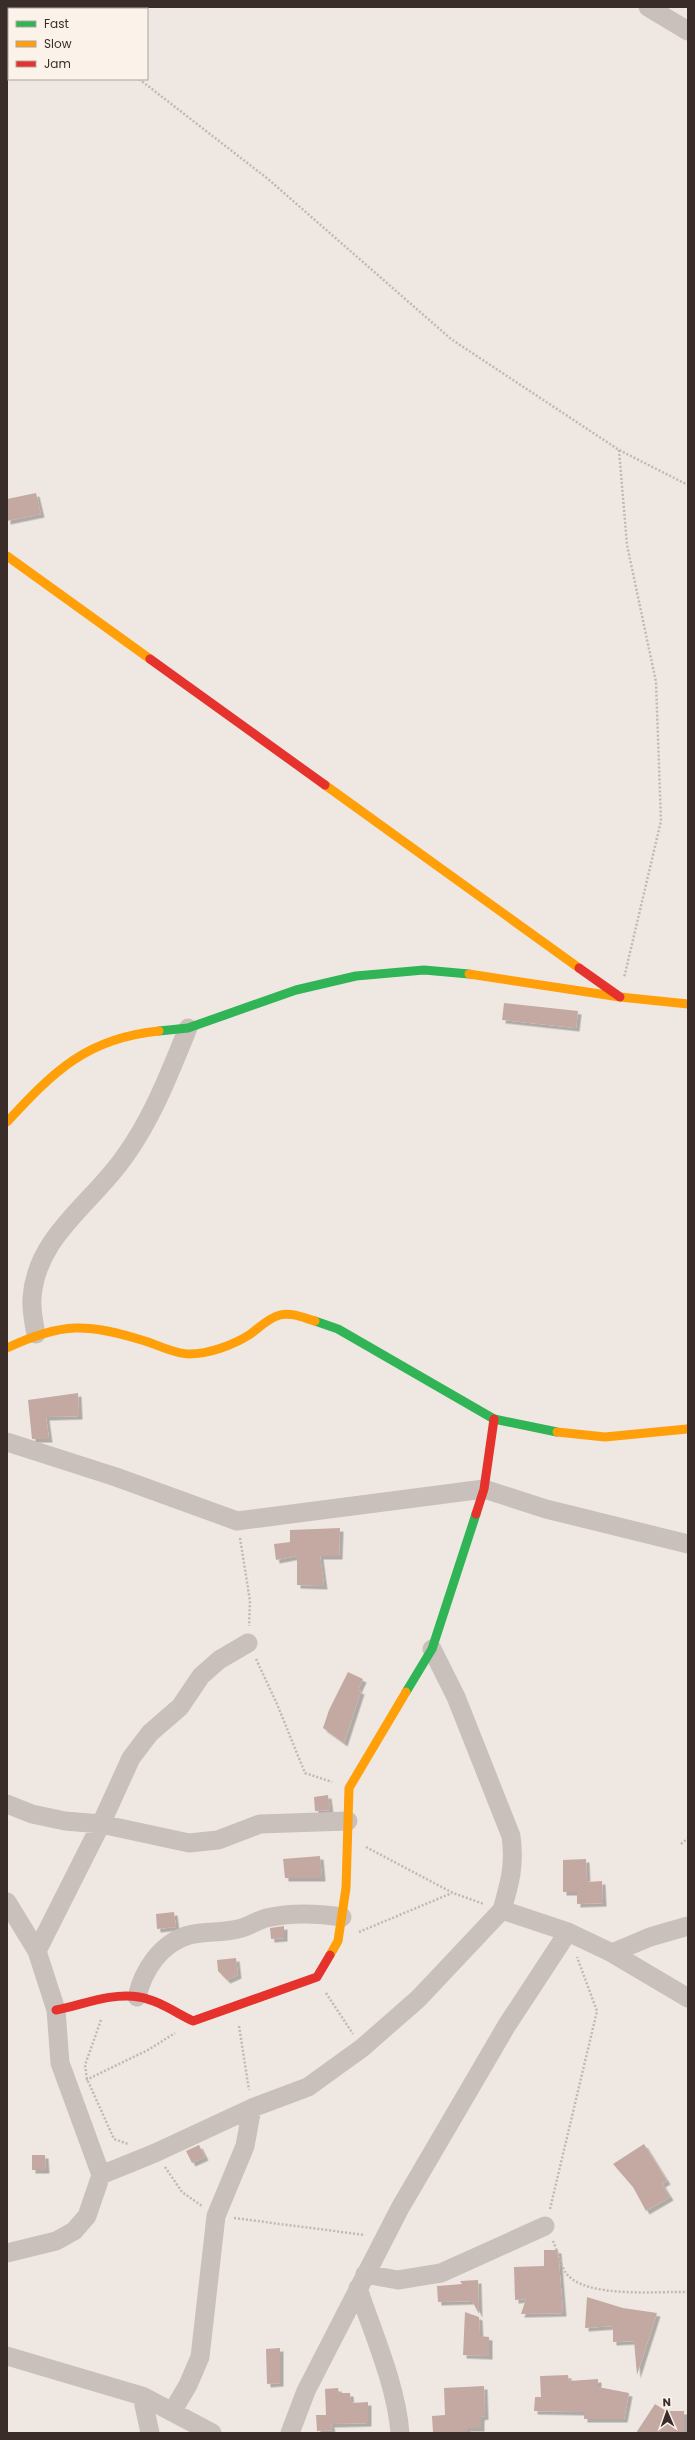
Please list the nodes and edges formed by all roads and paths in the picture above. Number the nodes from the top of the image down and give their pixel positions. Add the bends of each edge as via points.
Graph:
1 (648, 7) edge
2 (688, 32) edge
3 (139, 80) edge
4 (619, 450) junction
5 (688, 485) edge
6 (7, 556) edge
7 (620, 997) junction
8 (688, 1004) edge
9 (188, 1028) junction
10 (7, 1122) edge
11 (36, 1334) junction
12 (7, 1348) edge
13 (494, 1420) junction
14 (688, 1432) edge
15 (7, 1442) edge
16 (484, 1489) junction
17 (237, 1521) junction
18 (688, 1544) edge
19 (248, 1643) junction
20 (432, 1649) junction
21 (349, 1788) junction
22 (7, 1804) edge
23 (101, 1824) junction
24 (348, 1830) junction
25 (688, 1838) edge
26 (681, 1844) dead end
27 (453, 1893) junction
28 (7, 1902) edge
29 (502, 1910) junction
30 (342, 1916) junction
31 (688, 1926) edge
32 (568, 1932) junction
33 (338, 1941) junction
34 (37, 1951) junction
35 (612, 1953) junction
36 (317, 1977) junction
37 (137, 1997) junction
38 (688, 1998) edge
39 (108, 2000) junction
40 (234, 2006) junction
41 (56, 2010) junction
42 (193, 2021) junction
43 (362, 2048) junction
44 (87, 2079) junction
45 (68, 2091) junction
46 (252, 2108) junction
47 (155, 2154) junction
48 (101, 2175) junction
49 (216, 2216) junction
50 (545, 2226) junction
51 (384, 2237) junction
52 (7, 2253) edge
53 (362, 2281) junction
54 (688, 2292) edge
55 (7, 2356) edge
56 (142, 2396) junction
57 (172, 2412) junction
58 (150, 2433) edge
59 (212, 2433) edge
60 (290, 2433) edge
61 (400, 2433) edge

1 - 2 street
3 - 4 path via 268,178 451,339
4 - 5 path
4 - 7 path via 627,545 656,682 661,821
6 - 7 street
7 - 8 street
7 - 9 street via 497,977 424,970 356,976 296,990
9 - 10 street via 146,1032 113,1039 79,1055 48,1078
9 - 11 street via 161,1094 125,1157 51,1240 40,1265 32,1298
11 - 12 street
11 - 13 street via 69,1327 110,1330 188,1354 222,1348 249,1336 267,1321 280,1315 296,1315 338,1329
13 - 14 street via 542,1431 605,1437
13 - 16 street
15 - 17 street via 116,1477
16 - 17 street via 360,1504 269,1519
16 - 18 street via 546,1509
16 - 20 street
17 - 19 path via 250,1601
19 - 21 path via 277,1704 305,1773
19 - 23 street via 219,1660 201,1676 180,1707 150,1733 131,1758
20 - 21 street
20 - 29 street via 456,1697 511,1836 514,1854 513,1874
21 - 24 street
22 - 23 street via 32,1814 65,1821
23 - 24 street via 189,1843 218,1840 260,1824
23 - 34 street
24 - 27 path
24 - 30 street via 346,1888
25 - 26 path
27 - 29 path
27 - 33 path
28 - 34 street
29 - 32 street
29 - 43 street via 418,1999
30 - 33 street
30 - 37 street via 310,1912 289,1914 265,1918 237,1930 189,1935 170,1943 151,1963 141,1979
31 - 35 street via 650,1937
32 - 35 street
32 - 50 path via 597,2010
32 - 51 street via 507,2025
33 - 36 street
34 - 41 street
35 - 38 street
36 - 40 street
36 - 43 path
37 - 39 street via 124,1996
37 - 42 street via 150,2000
39 - 41 street
39 - 44 path via 85,2065
40 - 42 street
40 - 46 path via 244,2044
41 - 45 street via 60,2063
42 - 44 path via 148,2050
43 - 46 street via 308,2087
44 - 45 path
44 - 47 path via 114,2139
45 - 48 street
46 - 47 street
46 - 49 street via 245,2146
47 - 48 street
47 - 49 path via 182,2192
48 - 52 street via 87,2216 74,2231 56,2242
49 - 51 path
49 - 57 street via 200,2357 188,2385
50 - 53 street via 441,2273 398,2280
50 - 54 path via 566,2273 579,2282 597,2290
51 - 53 street
53 - 60 street via 306,2391
53 - 61 street
55 - 56 street
56 - 57 street
56 - 58 street
57 - 59 street

